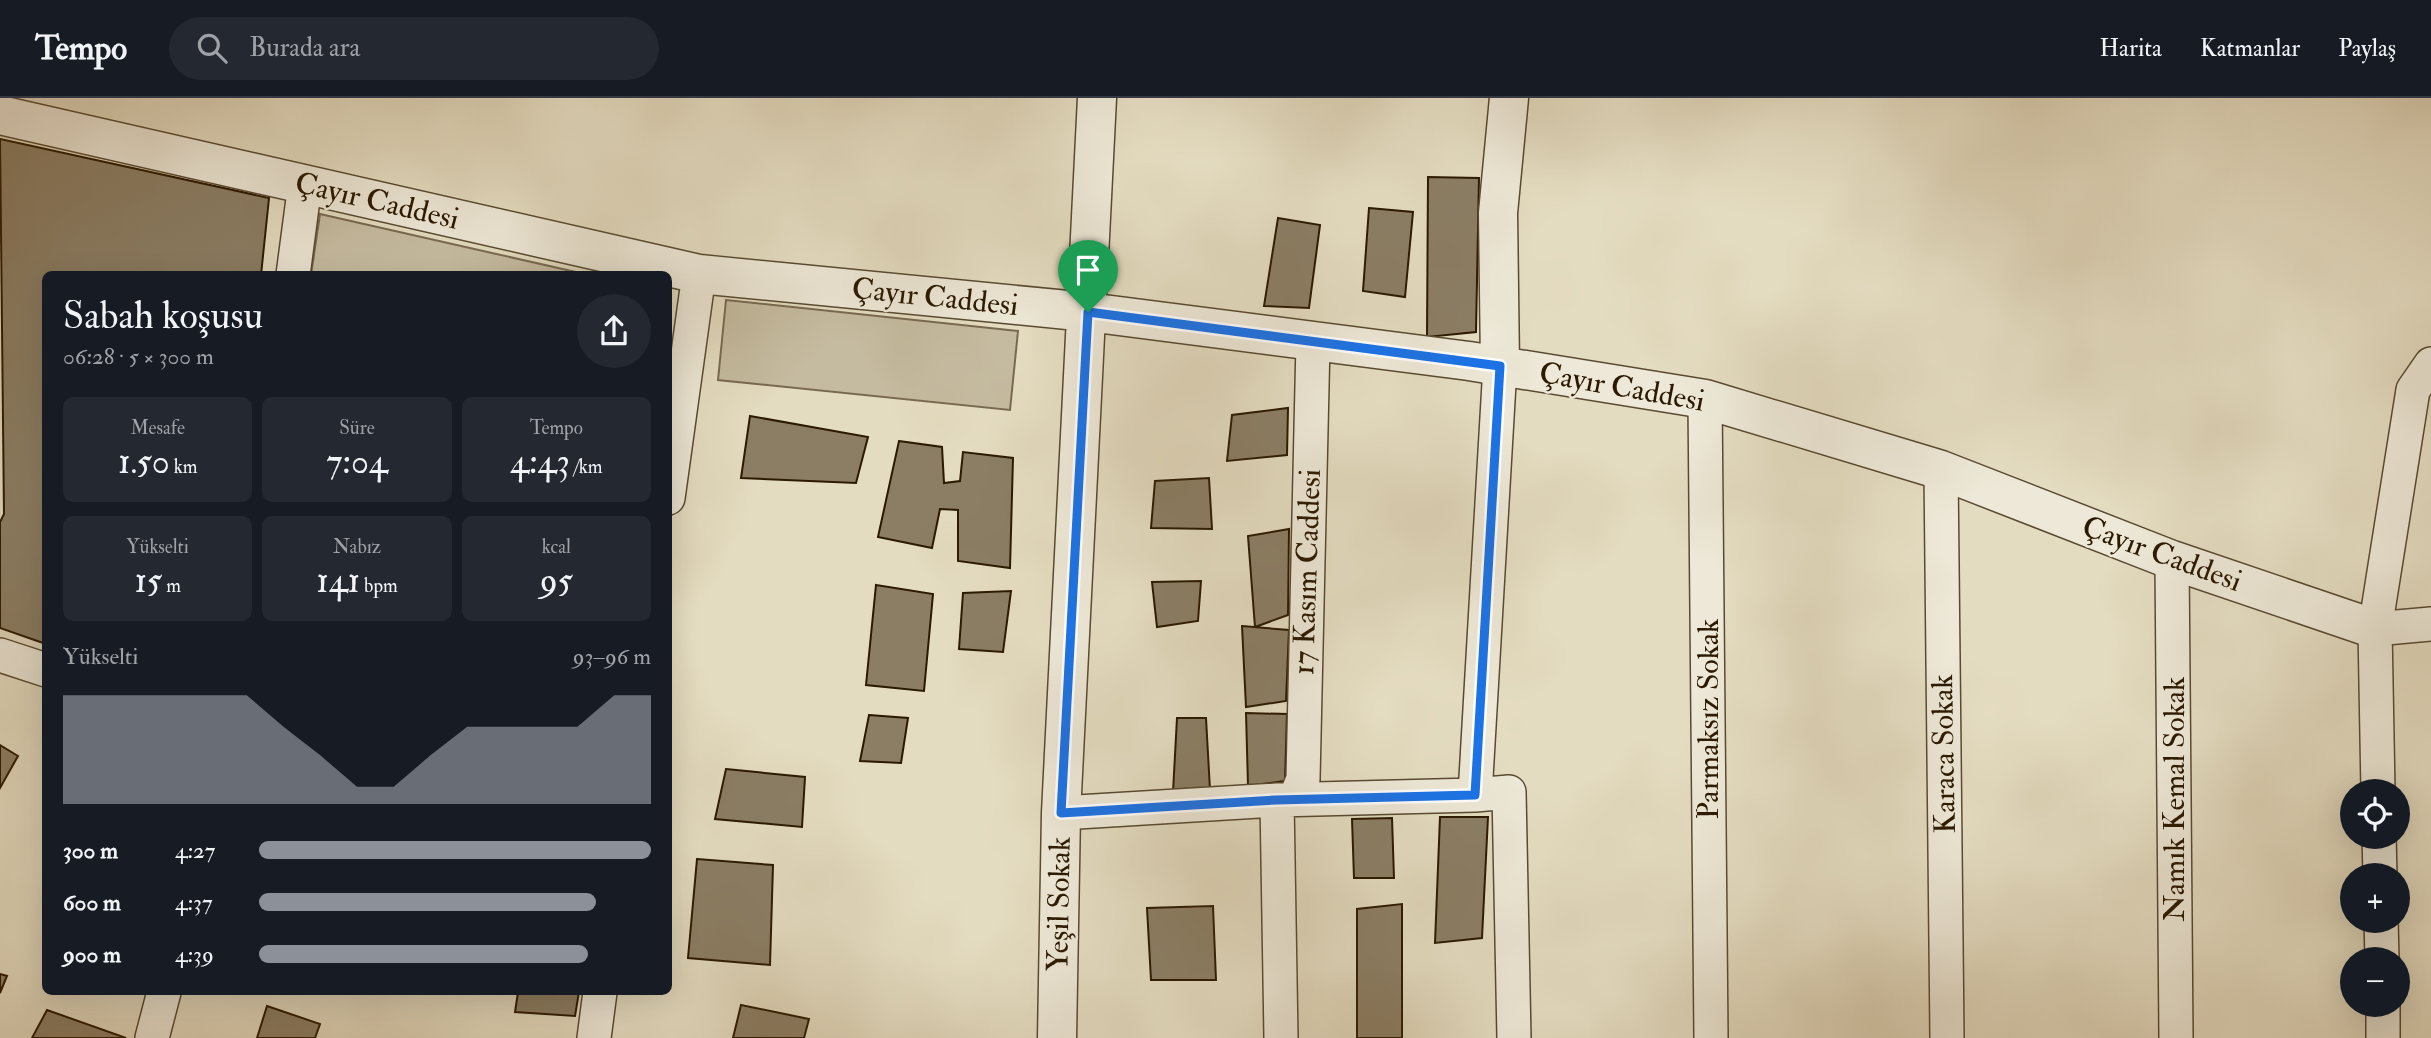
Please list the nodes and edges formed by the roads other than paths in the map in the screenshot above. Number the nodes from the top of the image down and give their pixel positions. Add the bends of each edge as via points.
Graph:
1 (1097, 98) edge
2 (1508, 98) edge
3 (0, 115) edge
4 (305, 184) junction
5 (294, 271) edge
6 (699, 274) junction
7 (1088, 312) junction
8 (1313, 342) junction
9 (2431, 364) edge
10 (1500, 366) junction
11 (1705, 399) junction
12 (672, 469) edge
13 (1941, 470) junction
14 (2172, 560) junction
15 (2431, 624) edge
16 (2375, 629) junction
17 (0, 655) edge
18 (42, 669) edge
19 (2378, 779) edge
20 (1475, 795) junction
21 (1286, 799) junction
22 (1061, 813) junction
23 (163, 995) edge
24 (600, 995) edge
25 (2382, 1017) edge
26 (152, 1038) edge
27 (594, 1038) edge
28 (1056, 1038) edge
29 (1281, 1038) edge
30 (1514, 1038) edge
31 (1710, 1038) edge
32 (1947, 1038) edge
33 (2176, 1038) edge
34 (2383, 1038) edge

1 - 7 street, Yeşil Sokak
2 - 10 street via 1497,213
3 - 4 street, Çayır Caddesi
4 - 5 street
4 - 6 street, Çayır Caddesi
6 - 7 street, Çayır Caddesi
6 - 12 street
7 - 8 street, Çayır Caddesi
7 - 22 street, Yeşil Sokak
8 - 10 street, Çayır Caddesi
8 - 21 street, 17 Kasım Caddesi via 1303,779
9 - 16 street via 2413,390
10 - 11 street, Çayır Caddesi
10 - 20 street
11 - 13 street, Çayır Caddesi
11 - 31 street, Parmaksız Sokak
13 - 14 street, Çayır Caddesi
13 - 32 street, Karaca Sokak
14 - 16 street, Çayır Caddesi
14 - 33 street, Namık Kemal Sokak
15 - 16 street, Çayır Caddesi
16 - 19 street
17 - 18 street
20 - 21 street
20 - 30 street via 1509,792
21 - 22 street
21 - 29 street, 17 Kasım Caddesi
22 - 28 street, Yeşil Sokak
23 - 26 street
24 - 27 street
25 - 34 street

